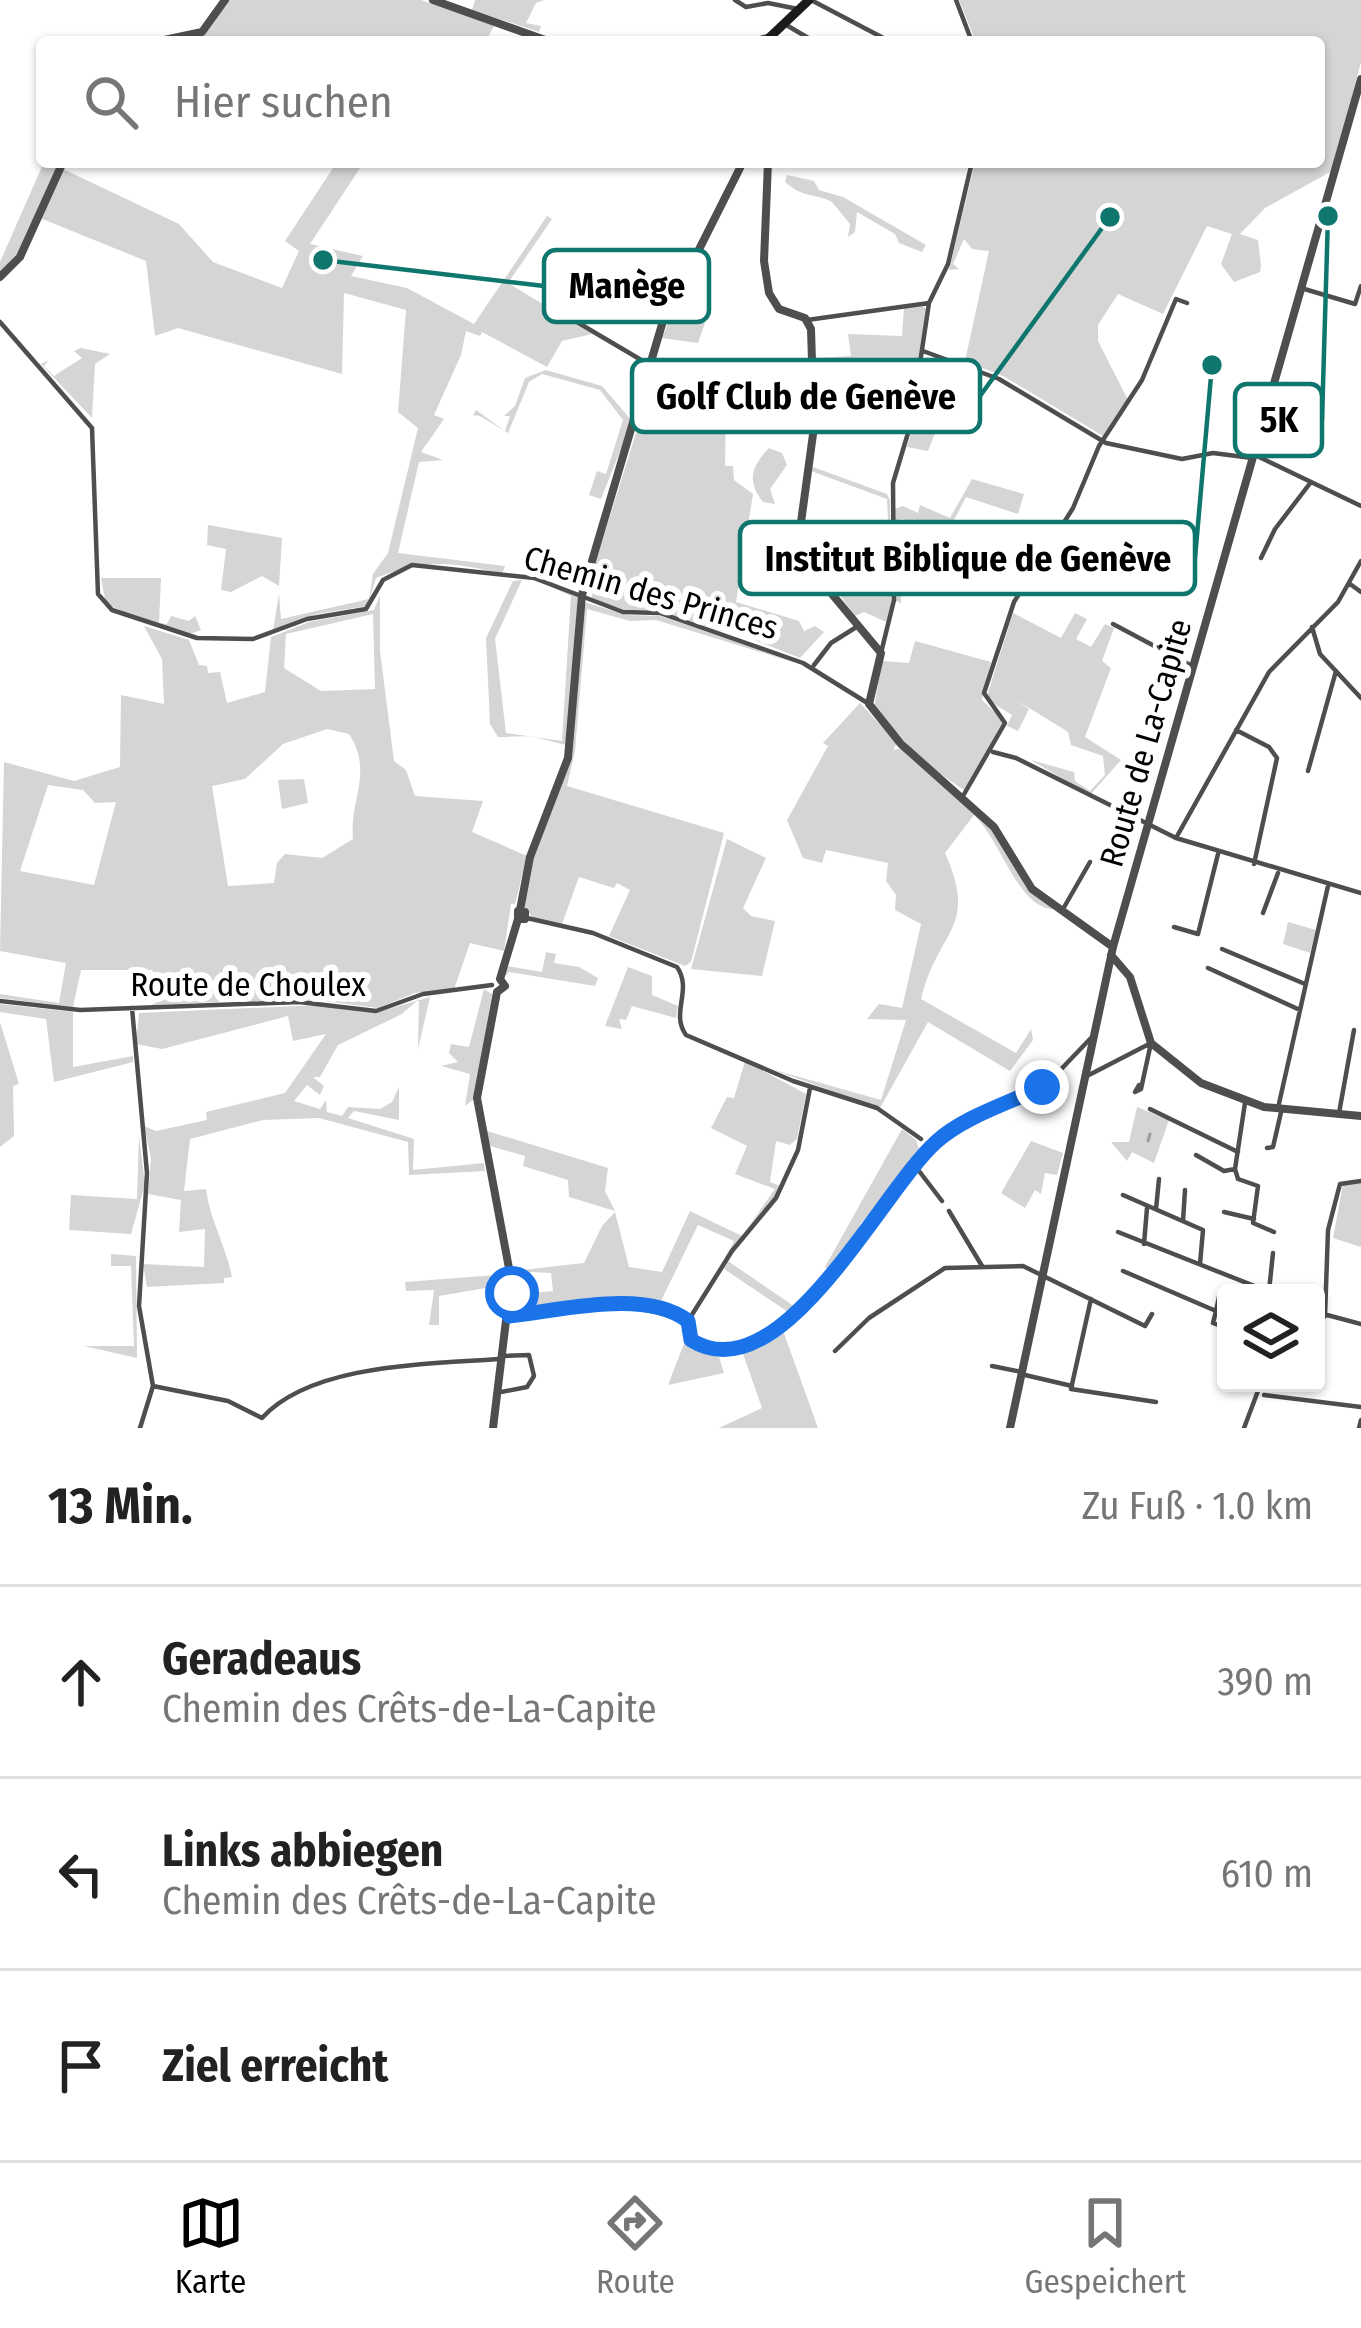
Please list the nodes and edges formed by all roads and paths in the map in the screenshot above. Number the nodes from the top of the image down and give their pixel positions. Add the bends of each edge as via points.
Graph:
1 (225, 0) edge
2 (433, 0) edge
3 (735, 0) edge
4 (810, 0) edge
5 (956, 0) edge
6 (471, 7) edge
7 (798, 9) junction
8 (783, 23) junction
9 (183, 36) edge
10 (537, 36) edge
11 (773, 36) edge
12 (805, 36) edge
13 (879, 36) edge
14 (970, 36) edge
15 (1361, 79) edge
16 (60, 168) edge
17 (739, 168) edge
18 (768, 168) edge
19 (971, 168) edge
20 (0, 277) edge
21 (1361, 286) edge
22 (1301, 288) junction
23 (929, 303) junction
24 (1186, 303) dead end
25 (566, 315) dead end
26 (807, 320) junction
27 (0, 322) edge
28 (922, 351) junction
29 (652, 366) junction
30 (917, 386) junction
31 (958, 401) dead end
32 (1102, 441) junction
33 (1253, 456) junction
34 (1311, 482) junction
35 (1361, 506) edge
36 (1261, 558) dead end
37 (1361, 560) edge
38 (1350, 584) junction
39 (1361, 592) edge
40 (582, 595) junction
41 (1113, 624) dead end
42 (858, 626) junction
43 (1312, 627) junction
44 (881, 653) junction
45 (1192, 666) junction
46 (812, 667) junction
47 (1336, 671) junction
48 (1361, 698) edge
49 (869, 704) junction
50 (1236, 730) junction
51 (992, 752) junction
52 (1308, 771) dead end
53 (963, 796) junction
54 (1147, 826) junction
55 (1176, 838) junction
56 (1218, 852) junction
57 (1090, 862) dead end
58 (1254, 864) junction
59 (1278, 872) junction
60 (1328, 886) junction
61 (1361, 893) edge
62 (1061, 911) junction
63 (1263, 913) dead end
64 (522, 916) junction
65 (1174, 927) dead end
66 (1222, 950) dead end
67 (1112, 951) junction
68 (690, 968) dead end
69 (1208, 968) dead end
70 (682, 972) junction
71 (1306, 984) junction
72 (496, 985) junction
73 (0, 1001) edge
74 (132, 1008) junction
75 (1300, 1010) junction
76 (1354, 1030) dead end
77 (1090, 1039) junction
78 (1150, 1043) junction
79 (1082, 1076) junction
80 (1139, 1085) dead end
81 (811, 1088) junction
82 (1245, 1102) junction
83 (1280, 1108) junction
84 (1150, 1109) dead end
85 (1339, 1113) junction
86 (1361, 1116) edge
87 (940, 1138) junction
88 (922, 1139) junction
89 (1267, 1148) dead end
90 (1238, 1152) junction
91 (925, 1153) junction
92 (1196, 1154) dead end
93 (915, 1166) junction
94 (1235, 1168) junction
95 (1159, 1179) dead end
96 (1361, 1181) edge
97 (1185, 1190) dead end
98 (1123, 1195) dead end
99 (942, 1201) dead end
100 (1148, 1206) junction
101 (1156, 1209) junction
102 (949, 1211) dead end
103 (1224, 1212) dead end
104 (1183, 1221) junction
105 (1253, 1223) junction
106 (1118, 1232) dead end
107 (1274, 1232) dead end
108 (1144, 1244) junction
109 (1273, 1253) dead end
110 (1201, 1264) junction
111 (982, 1266) junction
112 (1124, 1271) dead end
113 (1042, 1274) junction
114 (1251, 1284) edge
115 (1271, 1284) edge
116 (1091, 1299) junction
117 (1217, 1306) edge
118 (1216, 1310) junction
119 (1152, 1314) dead end
120 (509, 1316) junction
121 (1325, 1316) joint
122 (688, 1321) junction
123 (1217, 1324) edge
124 (1361, 1324) edge
125 (835, 1351) dead end
126 (501, 1357) junction
127 (992, 1366) dead end
128 (1022, 1373) junction
129 (1072, 1386) junction
130 (153, 1387) junction
131 (1258, 1392) edge
132 (496, 1393) junction
133 (1264, 1395) dead end
134 (1156, 1402) dead end
135 (275, 1405) junction
136 (250, 1408) junction
137 (1361, 1408) edge
138 (262, 1418) junction
139 (140, 1428) edge
140 (269, 1428) edge
141 (493, 1428) edge
142 (1010, 1428) edge
143 (1244, 1428) edge

1 - 9 street via 202,32
2 - 6 street
3 - 7 street
4 - 7 main road
4 - 13 street
5 - 14 street
6 - 10 street
7 - 8 main road
8 - 11 main road
8 - 12 street
15 - 22 street, Route de La-Capite
16 - 20 street via 20,257
17 - 29 street via 674,291
18 - 26 street via 767,287 779,309
19 - 23 street via 948,264
21 - 22 street via 1355,304
22 - 33 street, Route de La-Capite
23 - 26 street
23 - 28 street
24 - 32 street via 1176,299 1165,316 1142,380
25 - 29 street
26 - 42 street via 814,427 801,543
27 - 40 street, Chemin des Princes via 92,428 98,589 107,608 178,635 250,639 366,608 383,580 412,565 534,578
28 - 30 street
28 - 32 street via 998,379
29 - 40 street
30 - 31 street
30 - 44 street via 892,487 894,600
32 - 33 street via 1182,459
32 - 51 street via 1073,508 1011,610 984,693 1006,719
33 - 34 street
33 - 45 street, Route de La-Capite
34 - 35 street
34 - 36 street
37 - 38 street
38 - 39 street
38 - 43 street
40 - 46 street, Chemin des Princes via 626,613 667,615
40 - 64 street via 568,758 530,856
41 - 45 street
42 - 44 street
42 - 46 street
43 - 47 street
43 - 50 street via 1281,655
44 - 49 street
45 - 54 street, Route de La-Capite
46 - 49 street, Chemin des Princes
47 - 48 street
47 - 52 street
49 - 53 street, Chemin des Princes via 901,744
50 - 55 street
50 - 58 street via 1277,758
51 - 53 street
51 - 54 street
53 - 62 street, Chemin des Princes via 1002,838 1032,890
54 - 55 street
54 - 67 street, Route de La-Capite
55 - 56 street
56 - 58 street
56 - 65 street via 1198,934
57 - 62 street
58 - 59 street
59 - 60 street
59 - 63 street
60 - 61 street
60 - 71 street
62 - 67 street, Chemin des Princes
64 - 70 street via 608,938
64 - 72 street
66 - 71 street
67 - 77 street, Route de La-Capite
67 - 78 street via 1130,977
68 - 70 street
69 - 75 street
70 - 81 street via 679,1021 686,1035
71 - 75 street
72 - 74 street, Route de Choulex via 423,994 379,1010 299,1002
72 - 120 street via 477,1107 508,1258
73 - 74 street, Route de Choulex
74 - 130 street via 147,1173 139,1306
75 - 83 street
76 - 85 street
77 - 79 street, Route de La-Capite
77 - 87 street via 1046,1085
78 - 79 street
78 - 80 street
78 - 82 street via 1201,1083
79 - 113 street, Route de La-Capite
81 - 88 street via 877,1108
81 - 122 street via 798,1150 776,1198
82 - 83 street
82 - 90 street
83 - 85 street
83 - 89 street via 1274,1147
84 - 90 street
85 - 86 street
87 - 88 street
87 - 91 street
88 - 91 street
90 - 94 street
91 - 93 street
92 - 94 street via 1225,1171
93 - 99 street
93 - 122 street via 792,1316 721,1353 686,1336
94 - 105 street via 1235,1177 1260,1188
95 - 101 street
96 - 121 street via 1340,1184 1328,1230
97 - 104 street
98 - 100 street
100 - 101 street
100 - 108 street
101 - 104 street
102 - 111 street
103 - 105 street
104 - 110 street via 1203,1230
105 - 107 street
106 - 108 street
108 - 110 street
109 - 115 street
110 - 114 street
111 - 113 street via 1020,1265
111 - 125 street via 935,1271
112 - 118 street
113 - 116 street
113 - 128 street, Route de La-Capite
116 - 119 street via 1145,1326
116 - 129 street
117 - 118 street
118 - 123 street
120 - 122 street via 624,1306 672,1311
120 - 126 street
121 - 124 street
126 - 132 street
126 - 132 street via 529,1354 534,1376 527,1387
126 - 135 street via 359,1374
127 - 128 street
128 - 129 street
128 - 142 street, Route de La-Capite
129 - 134 street
130 - 136 street
130 - 139 street
131 - 143 street
132 - 141 street
133 - 137 street
135 - 136 street
135 - 138 street
136 - 138 street
138 - 140 street

